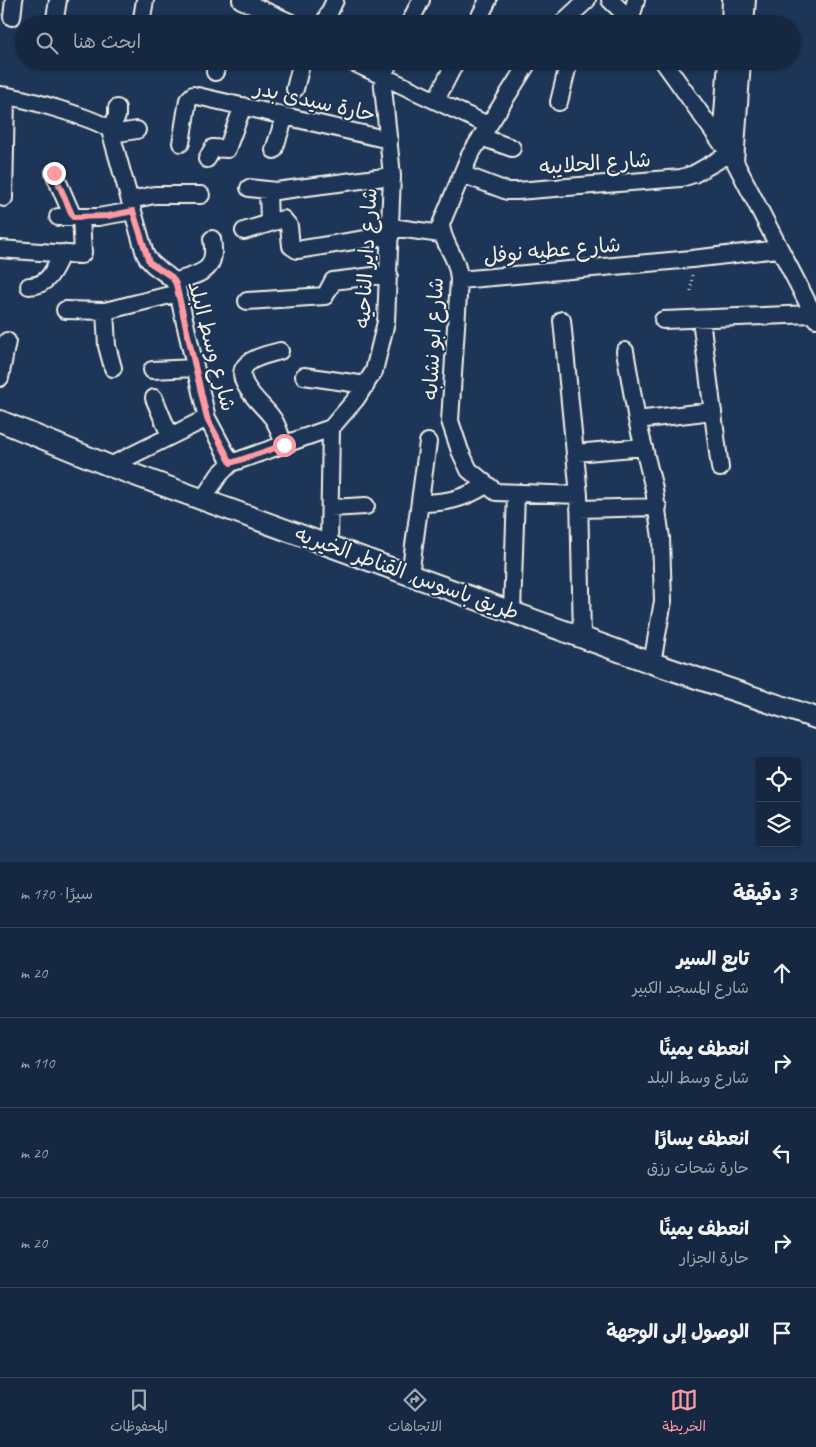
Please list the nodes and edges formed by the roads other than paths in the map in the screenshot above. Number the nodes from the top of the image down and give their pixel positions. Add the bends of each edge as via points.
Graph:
1 (14, 0) edge
2 (58, 0) edge
3 (145, 0) edge
4 (241, 0) edge
5 (335, 0) edge
6 (421, 0) edge
7 (488, 0) edge
8 (587, 0) edge
9 (610, 0) edge
10 (636, 0) edge
11 (731, 0) edge
12 (747, 0) edge
13 (56, 15) edge
14 (142, 15) edge
15 (267, 15) edge
16 (328, 15) edge
17 (414, 15) edge
18 (480, 15) edge
19 (571, 15) edge
20 (626, 15) edge
21 (634, 15) edge
22 (730, 15) edge
23 (746, 15) edge
24 (12, 18) dead end
25 (300, 70) edge
26 (368, 70) edge
27 (386, 70) edge
28 (451, 70) edge
29 (523, 70) edge
30 (567, 70) edge
31 (670, 70) edge
32 (727, 70) edge
33 (741, 70) edge
34 (382, 77) junction
35 (295, 89) dead end
36 (3, 95) edge
37 (436, 100) junction
38 (559, 102) dead end
39 (243, 106) junction
40 (117, 108) dead end
41 (285, 116) junction
42 (137, 130) dead end
43 (484, 131) junction
44 (111, 132) junction
45 (389, 140) junction
46 (181, 143) dead end
47 (512, 148) dead end
48 (274, 150) dead end
49 (729, 152) junction
50 (207, 159) dead end
51 (54, 173) dead end
52 (462, 174) junction
53 (392, 176) junction
54 (250, 188) dead end
55 (268, 191) junction
56 (201, 195) dead end
57 (4, 198) dead end
58 (132, 205) junction
59 (71, 217) junction
60 (269, 222) junction
61 (244, 231) dead end
62 (390, 231) junction
63 (442, 234) junction
64 (212, 239) dead end
65 (0, 249) edge
66 (778, 249) junction
67 (62, 253) junction
68 (389, 274) junction
69 (459, 280) junction
70 (30, 286) dead end
71 (176, 287) junction
72 (246, 301) dead end
73 (65, 310) dead end
74 (105, 311) junction
75 (814, 316) edge
76 (702, 319) junction
77 (562, 320) dead end
78 (663, 320) dead end
79 (7, 341) dead end
80 (280, 351) dead end
81 (625, 351) dead end
82 (113, 368) dead end
83 (195, 368) junction
84 (152, 370) dead end
85 (304, 376) dead end
86 (0, 378) edge
87 (366, 385) junction
88 (154, 398) dead end
89 (713, 411) junction
90 (207, 418) junction
91 (637, 420) junction
92 (0, 421) edge
93 (331, 428) junction
94 (170, 436) junction
95 (428, 442) dead end
96 (284, 445) junction
97 (644, 447) junction
98 (575, 453) junction
99 (231, 463) junction
100 (110, 466) junction
101 (720, 468) dead end
102 (486, 485) junction
103 (516, 494) junction
104 (203, 499) junction
105 (579, 502) junction
106 (420, 503) junction
107 (366, 506) dead end
108 (658, 507) junction
109 (330, 508) junction
110 (329, 545) junction
111 (410, 574) junction
112 (512, 611) junction
113 (582, 637) junction
114 (652, 663) junction
115 (816, 718) edge

1 - 24 street
2 - 13 street
3 - 14 street
4 - 15 street
5 - 16 street
6 - 17 street
7 - 18 street
8 - 19 street
9 - 20 street
10 - 21 street
11 - 22 street
12 - 23 street
25 - 35 street
26 - 34 street
27 - 34 street
28 - 37 street
29 - 43 street
30 - 38 street
31 - 49 street
32 - 49 street
33 - 49 street
34 - 37 street
34 - 45 street, شارع داير الناحيه
36 - 44 street via 92,121
36 - 57 street
37 - 43 street
39 - 41 street, حارة سيدى بدر
39 - 46 street, حارة سيدى بدر via 191,95
39 - 50 street via 227,149 213,148
40 - 44 street
41 - 45 street, حارة سيدى بدر
41 - 48 street
42 - 44 street
43 - 47 street
43 - 52 street
44 - 58 street, شارع وسط البلد
45 - 53 street, شارع داير الناحيه
49 - 52 street, شارع الحلايبه via 694,174 681,178 507,191
49 - 66 street
51 - 59 street
52 - 63 street via 444,215
53 - 55 street
53 - 62 street, شارع داير الناحيه
54 - 55 street
55 - 60 street
56 - 58 street via 155,195
58 - 59 street via 108,216
58 - 71 street, شارع وسط البلد via 149,262 165,272
59 - 67 street via 83,253
60 - 61 street
60 - 62 street via 280,218 286,221 291,246 297,250
62 - 63 street
62 - 68 street, شارع داير الناحيه
63 - 69 street, شارع ابو نشابه via 454,255
64 - 71 street via 213,252 208,268
65 - 67 street
66 - 69 street, شارع عطيه نوفل
66 - 75 street
67 - 70 street via 47,281
68 - 72 street via 334,281 326,296
68 - 87 street, شارع داير الناحيه via 386,322 378,360
69 - 102 street, شارع ابو نشابه via 450,421 469,470
71 - 74 street
71 - 83 street, شارع وسط البلد
73 - 74 street
74 - 82 street via 107,346
75 - 76 street
76 - 78 street
76 - 89 street
77 - 98 street
79 - 86 street
80 - 96 street via 248,363 242,376 255,399 272,416
81 - 91 street
83 - 84 street
83 - 90 street, شارع وسط البلد
85 - 87 street
87 - 93 street, شارع داير الناحيه
88 - 94 street
89 - 91 street
89 - 101 street
90 - 94 street
90 - 99 street, شارع وسط البلد
91 - 97 street
92 - 100 street, طريق باسوس, القناطر الخيريه
93 - 96 street
93 - 109 street
94 - 100 street
95 - 106 street
96 - 99 street
97 - 98 street
97 - 108 street
98 - 105 street
99 - 104 street
100 - 104 street, طريق باسوس, القناطر الخيريه
102 - 103 street via 496,492
102 - 106 street via 467,497 444,503
103 - 105 street
103 - 112 street
104 - 110 street, طريق باسوس, القناطر الخيريه
105 - 108 street
105 - 113 street
106 - 111 street
107 - 109 street
108 - 114 street via 663,600
109 - 110 street
110 - 111 street, طريق باسوس, القناطر الخيريه
111 - 112 street, طريق باسوس, القناطر الخيريه
112 - 113 street, طريق باسوس, القناطر الخيريه
113 - 114 street, طريق باسوس, القناطر الخيريه
114 - 115 street, طريق باسوس, القناطر الخيريه

